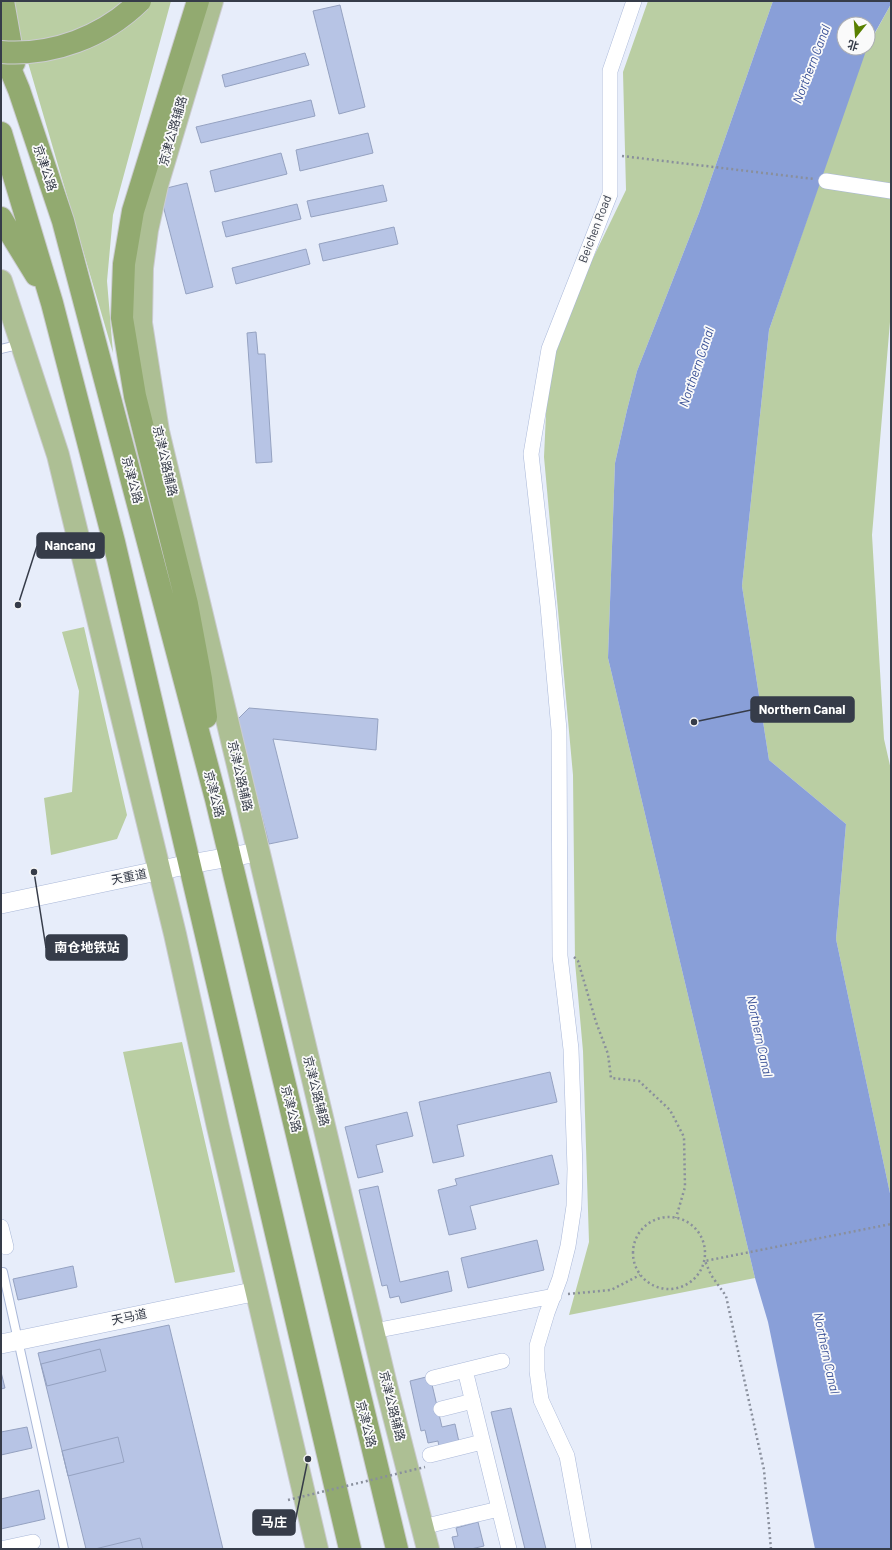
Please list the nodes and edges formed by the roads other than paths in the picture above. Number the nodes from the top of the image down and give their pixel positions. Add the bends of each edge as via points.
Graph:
1 (140, 1) edge
2 (198, 1) edge
3 (212, 1) edge
4 (634, 1) edge
5 (4, 4) edge
6 (1, 47) edge
7 (1, 52) edge
8 (19, 90) junction
9 (1, 133) edge
10 (826, 181) road end
11 (891, 191) edge
12 (1, 218) edge
13 (1, 281) edge
14 (52, 303) junction
15 (22, 344) junction
16 (1, 349) edge
17 (216, 799) junction
18 (258, 852) junction
19 (230, 857) junction
20 (190, 864) junction
21 (160, 871) junction
22 (1, 904) edge
23 (1, 1227) edge
24 (6, 1247) dead end
25 (1, 1272) edge
26 (257, 1291) junction
27 (554, 1296) junction
28 (374, 1331) junction
29 (10, 1342) edge
30 (502, 1361) dead end
31 (465, 1370) junction
32 (433, 1378) dead end
33 (473, 1401) junction
34 (441, 1409) dead end
35 (482, 1442) junction
36 (427, 1461) road end
37 (499, 1509) junction
38 (422, 1527) junction
39 (34, 1542) dead end
40 (1, 1549) edge
41 (64, 1549) edge
42 (317, 1549) edge
43 (350, 1549) edge
44 (397, 1549) edge
45 (428, 1549) edge
46 (508, 1549) edge
47 (584, 1549) edge

1 - 7 highway, bridge via 111,24 81,40 39,51
2 - 17 highway via 139,192 128,237 122,318 135,396 187,604 201,679
3 - 18 main road, 京津公路辅路 via 147,230 142,268 141,323 158,431
4 - 27 street, Beichen Road via 610,71 610,194 549,348 531,454 559,730 560,942 571,1049 575,1169 574,1206 568,1246
5 - 8 highway
6 - 8 highway, 京津公路
8 - 17 highway, 京津公路 via 63,221
9 - 14 highway
10 - 11 street
12 - 14 highway
13 - 15 main road
14 - 20 highway via 114,542
15 - 16 lane
15 - 21 main road via 58,455
17 - 19 highway, 京津公路
18 - 19 street, 天重道
18 - 28 main road, 京津公路辅路
19 - 20 street, 天重道
19 - 44 highway, 京津公路
20 - 21 street, 天重道
20 - 43 highway
21 - 22 street, 天重道
21 - 26 main road
23 - 24 street
25 - 29 lane
26 - 29 street, 天马道
26 - 42 main road
27 - 28 street
27 - 47 street, Beichen Road via 537,1346 536,1371 541,1400 567,1456
28 - 38 main road, 京津公路辅路
29 - 41 lane
30 - 31 street
31 - 32 street
31 - 33 street
33 - 34 street
33 - 35 street
35 - 36 street
35 - 37 street
37 - 38 street
37 - 46 street
38 - 45 main road, 京津公路辅路
39 - 40 street

